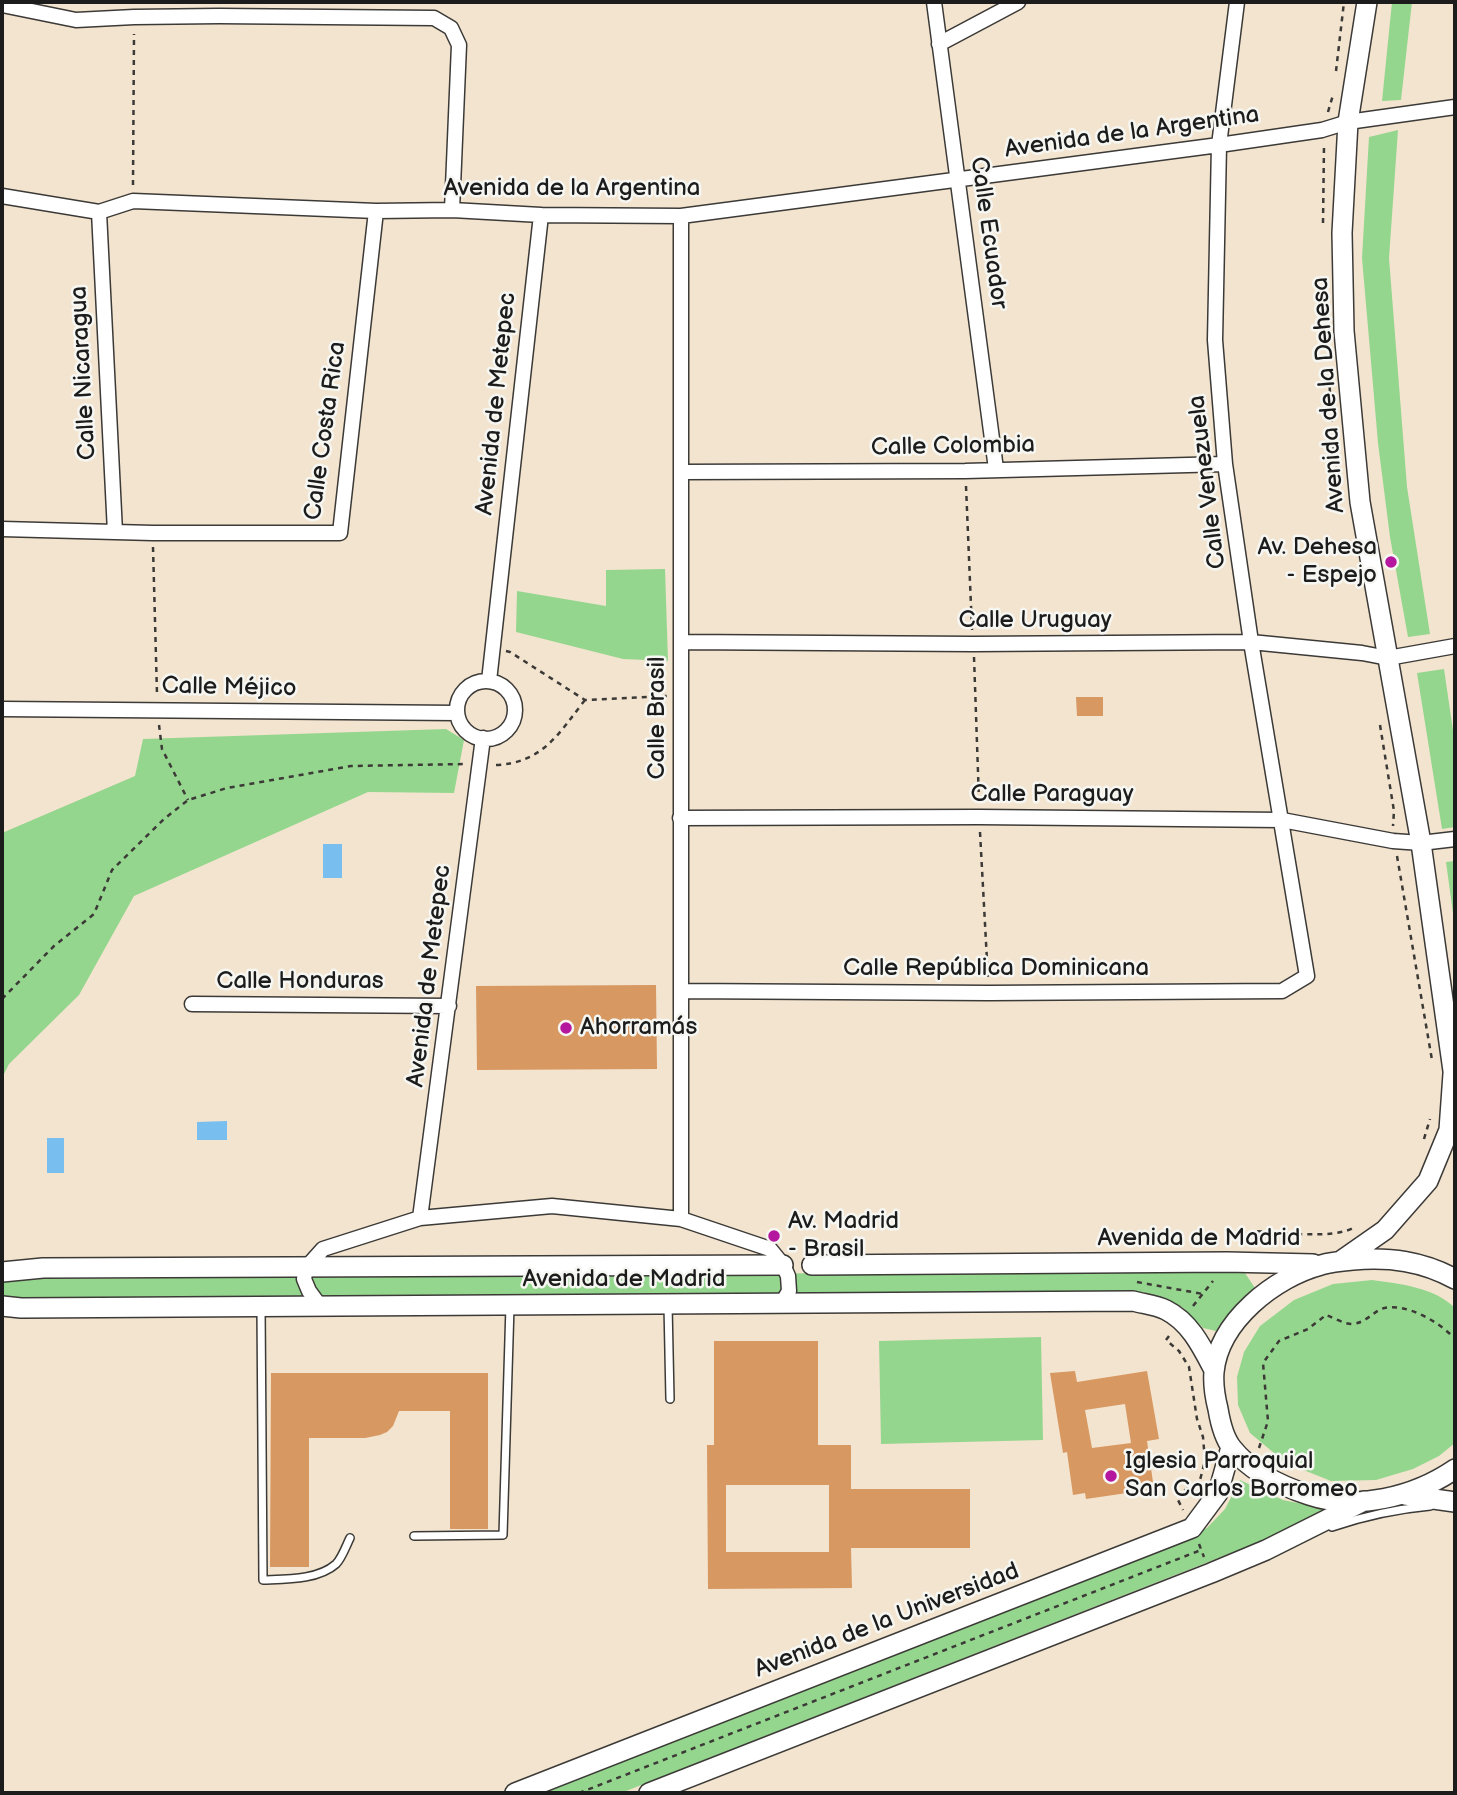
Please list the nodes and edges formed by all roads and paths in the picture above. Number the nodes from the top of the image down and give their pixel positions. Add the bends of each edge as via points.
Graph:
1 (934, 2) edge
2 (1018, 2) edge
3 (1237, 2) edge
4 (1367, 2) edge
5 (2, 5) edge
6 (134, 17) junction
7 (939, 44) junction
8 (1455, 107) edge
9 (1348, 122) junction
10 (1219, 145) junction
11 (958, 180) junction
12 (2, 196) edge
13 (133, 201) junction
14 (452, 210) junction
15 (376, 211) junction
16 (99, 212) junction
17 (541, 215) junction
18 (681, 216) junction
19 (1226, 464) junction
20 (996, 470) junction
21 (965, 471) junction
22 (681, 472) junction
23 (2, 529) edge
24 (115, 532) junction
25 (153, 533) junction
26 (681, 642) junction
27 (1251, 642) junction
28 (973, 644) junction
29 (1455, 646) edge
30 (493, 649) junction
31 (1388, 658) junction
32 (489, 681) junction
33 (681, 696) junction
34 (585, 699) junction
35 (2, 709) edge
36 (158, 710) junction
37 (457, 713) junction
38 (483, 738) junction
39 (480, 764) junction
40 (188, 800) junction
41 (979, 817) junction
42 (680, 818) junction
43 (1282, 820) junction
44 (1455, 839) edge
45 (1421, 843) junction
46 (1307, 976) joint
47 (681, 991) junction
48 (989, 993) junction
49 (2, 999) edge
50 (192, 1004) dead end
51 (449, 1006) junction
52 (1452, 1036) edge
53 (1454, 1079) edge
54 (420, 1219) junction
55 (681, 1219) junction
56 (1330, 1263) junction
57 (783, 1265) junction
58 (812, 1265) joint
59 (306, 1268) junction
60 (2, 1272) edge
61 (1455, 1279) edge
62 (782, 1303) junction
63 (668, 1304) junction
64 (510, 1305) junction
65 (2, 1306) edge
66 (320, 1306) junction
67 (261, 1307) junction
68 (1455, 1339) edge
69 (1214, 1370) junction
70 (670, 1399) dead end
71 (1231, 1447) junction
72 (1257, 1454) dead end
73 (1455, 1469) edge
74 (1400, 1494) junction
75 (1364, 1501) junction
76 (1455, 1503) edge
77 (414, 1536) dead end
78 (350, 1538) dead end
79 (1201, 1550) dead end
80 (1266, 1550) junction
81 (515, 1793) edge
82 (579, 1793) edge
83 (649, 1793) edge

1 - 7 street, Calle Ecuador
2 - 7 street
3 - 10 street, Calle Venezuela
4 - 9 street, Avenida de la Dehesa
5 - 6 street via 76,20
6 - 13 path
6 - 14 street via 434,19 451,28 459,45
7 - 11 street, Calle Ecuador
8 - 9 street, Avenida de la Argentina
9 - 10 street, Avenida de la Argentina
9 - 31 street, Avenida de la Dehesa via 1342,233 1344,331 1360,502
10 - 11 street, Avenida de la Argentina
10 - 19 street, Calle Venezuela via 1215,340
11 - 18 street, Avenida de la Argentina
11 - 20 street, Calle Ecuador
12 - 16 street, Avenida de la Argentina
13 - 15 street, Avenida de la Argentina
13 - 16 street, Avenida de la Argentina
14 - 15 street, Avenida de la Argentina
14 - 17 street, Avenida de la Argentina
15 - 25 street, Calle Costa Rica via 340,533
16 - 24 street, Calle Nicaragua
17 - 18 street, Avenida de la Argentina
17 - 30 street, Avenida de Metepec
18 - 22 street, Calle Brasil
19 - 20 street, Calle Colombia
19 - 27 street, Calle Venezuela
20 - 21 street, Calle Colombia
21 - 22 street, Calle Colombia
21 - 28 path
22 - 26 street, Calle Brasil
23 - 24 street, Calle Costa Rica
24 - 25 street, Calle Costa Rica
25 - 36 path
26 - 28 street, Calle Uruguay
26 - 33 street, Calle Brasil
27 - 28 street, Calle Uruguay
27 - 31 street, Calle Uruguay
27 - 43 street, Calle Venezuela
28 - 41 path
29 - 31 street, Calle Uruguay
30 - 32 street, Avenida de Metepec
30 - 34 path via 510,652
31 - 45 street, Avenida de la Dehesa
32 - 37 street via 465,689
32 - 38 street via 507,690 515,708 502,733
33 - 34 path
33 - 42 street, Calle Brasil
34 - 39 path via 546,748 510,763
35 - 36 street, Calle Méjico
36 - 37 street, Calle Méjico
36 - 40 path via 162,748
37 - 38 street via 465,730
38 - 39 street, Avenida de Metepec
39 - 40 path via 351,766 227,788
39 - 51 street, Avenida de Metepec
40 - 49 path via 112,870 94,914 54,946
41 - 42 street, Calle Paraguay
41 - 43 street, Calle Paraguay
41 - 48 path
42 - 47 street, Calle Brasil
43 - 45 street, Calle Paraguay
43 - 46 street, Calle Venezuela
44 - 45 street, Calle Paraguay
45 - 52 street, Avenida de la Dehesa
46 - 48 street, Calle República Dominicana via 1282,991
47 - 48 street, Calle República Dominicana
47 - 55 street, Calle Brasil
50 - 51 street, Calle Honduras
51 - 54 street, Avenida de Metepec
52 - 53 street, Avenida de la Dehesa
53 - 56 street, Avenida de la Dehesa via 1449,1130 1428,1181 1385,1230
54 - 55 street, Avenida de Madrid via 552,1206
54 - 59 street, Avenida de Madrid via 323,1249
55 - 57 street, Avenida de Madrid via 770,1249
56 - 58 street, Avenida de Madrid
56 - 61 street via 1392,1259 1438,1269
56 - 69 street via 1293,1276 1262,1294 1232,1327
57 - 58 street, Avenida de Madrid
57 - 59 street, Avenida de Madrid
57 - 62 street via 789,1291
59 - 60 street, Avenida de Madrid
59 - 66 street via 304,1279
62 - 63 street, Avenida de Madrid
62 - 69 street, Avenida de Madrid via 1133,1301 1164,1309 1183,1320
63 - 64 street, Avenida de Madrid
63 - 70 lane
64 - 66 street, Avenida de Madrid
64 - 77 lane via 503,1535
65 - 67 street, Avenida de Madrid
66 - 67 street, Avenida de Madrid
67 - 78 lane via 263,1580 306,1578 324,1571 337,1563
68 - 72 path via 1423,1315 1398,1307 1350,1324 1326,1315 1308,1329 1279,1341 1263,1363 1268,1421
69 - 71 street via 1219,1414
71 - 75 street via 1263,1475 1293,1490 1323,1499
71 - 81 street, Avenida de la Universidad via 1219,1493 1192,1528
73 - 74 street
74 - 75 street
74 - 76 street
75 - 80 street
76 - 80 lane via 1346,1522
79 - 82 path
80 - 83 street

